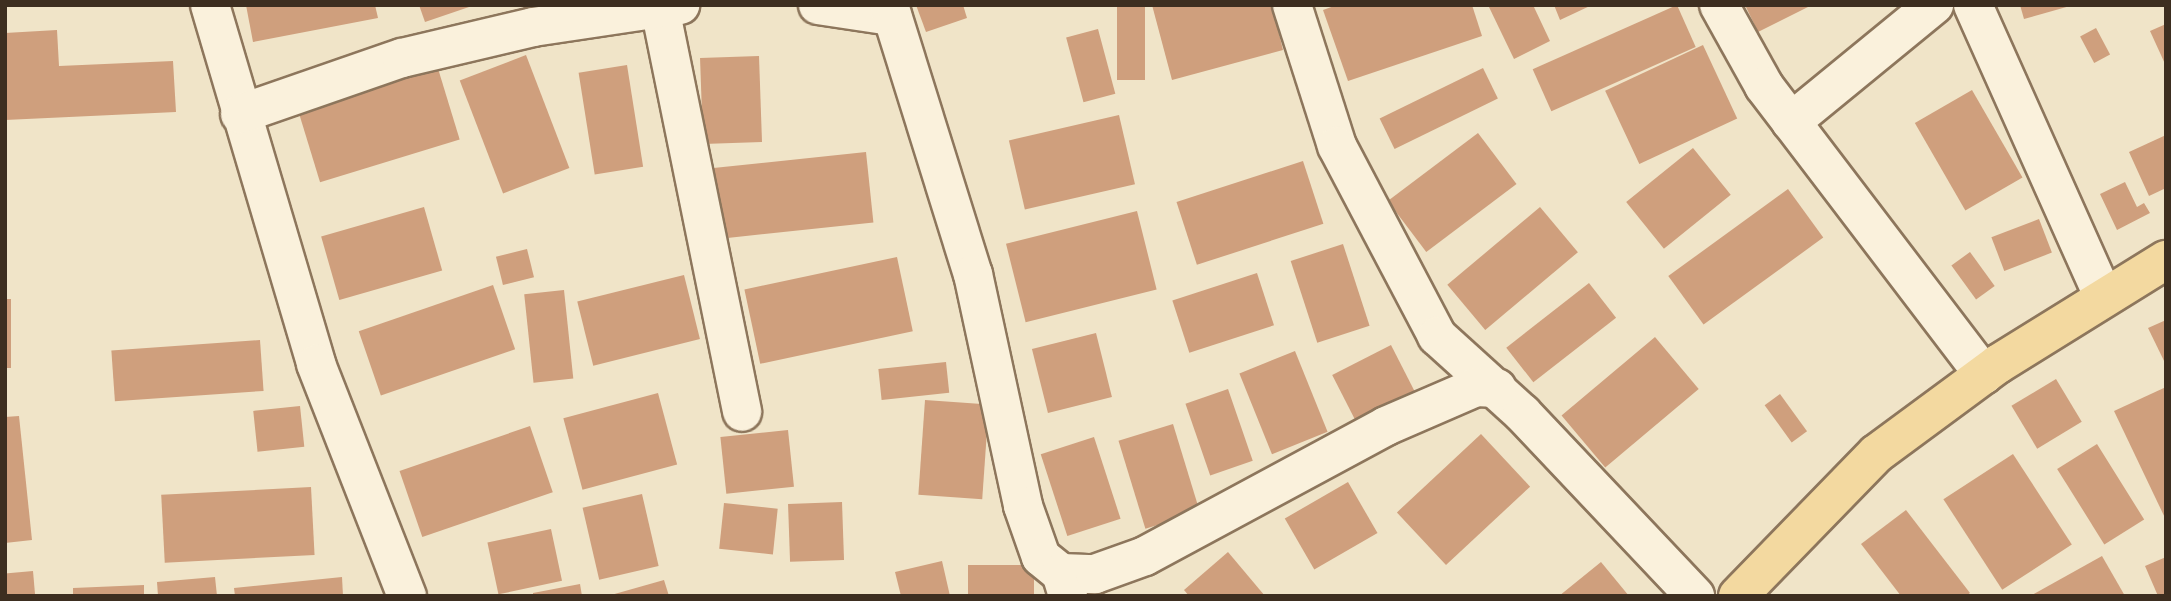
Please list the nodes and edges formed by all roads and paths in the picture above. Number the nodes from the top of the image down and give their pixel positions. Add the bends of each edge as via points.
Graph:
1 (210, 5) edge
2 (818, 5) edge
3 (1292, 5) edge
4 (1719, 5) edge
5 (1934, 5) edge
6 (1973, 5) edge
7 (670, 7) edge
8 (891, 11) edge
9 (240, 114) junction
10 (1791, 122) junction
11 (2166, 260) edge
12 (2103, 295) junction
13 (1984, 375) junction
14 (1497, 388) junction
15 (742, 412) dead end
16 (1065, 584) edge
17 (407, 596) edge
18 (1695, 596) edge
19 (1738, 596) edge

1 - 9 street
2 - 8 street
3 - 14 street via 1337,146 1437,336
4 - 10 street
5 - 10 street
6 - 12 street
7 - 9 street via 533,27 402,58
7 - 15 street
8 - 16 street via 973,274 1023,506 1041,557
9 - 17 street via 316,364
10 - 13 street
11 - 12 main road
12 - 13 main road
13 - 19 main road via 1876,454
14 - 16 street via 1476,387 1386,426 1144,556
14 - 18 street

